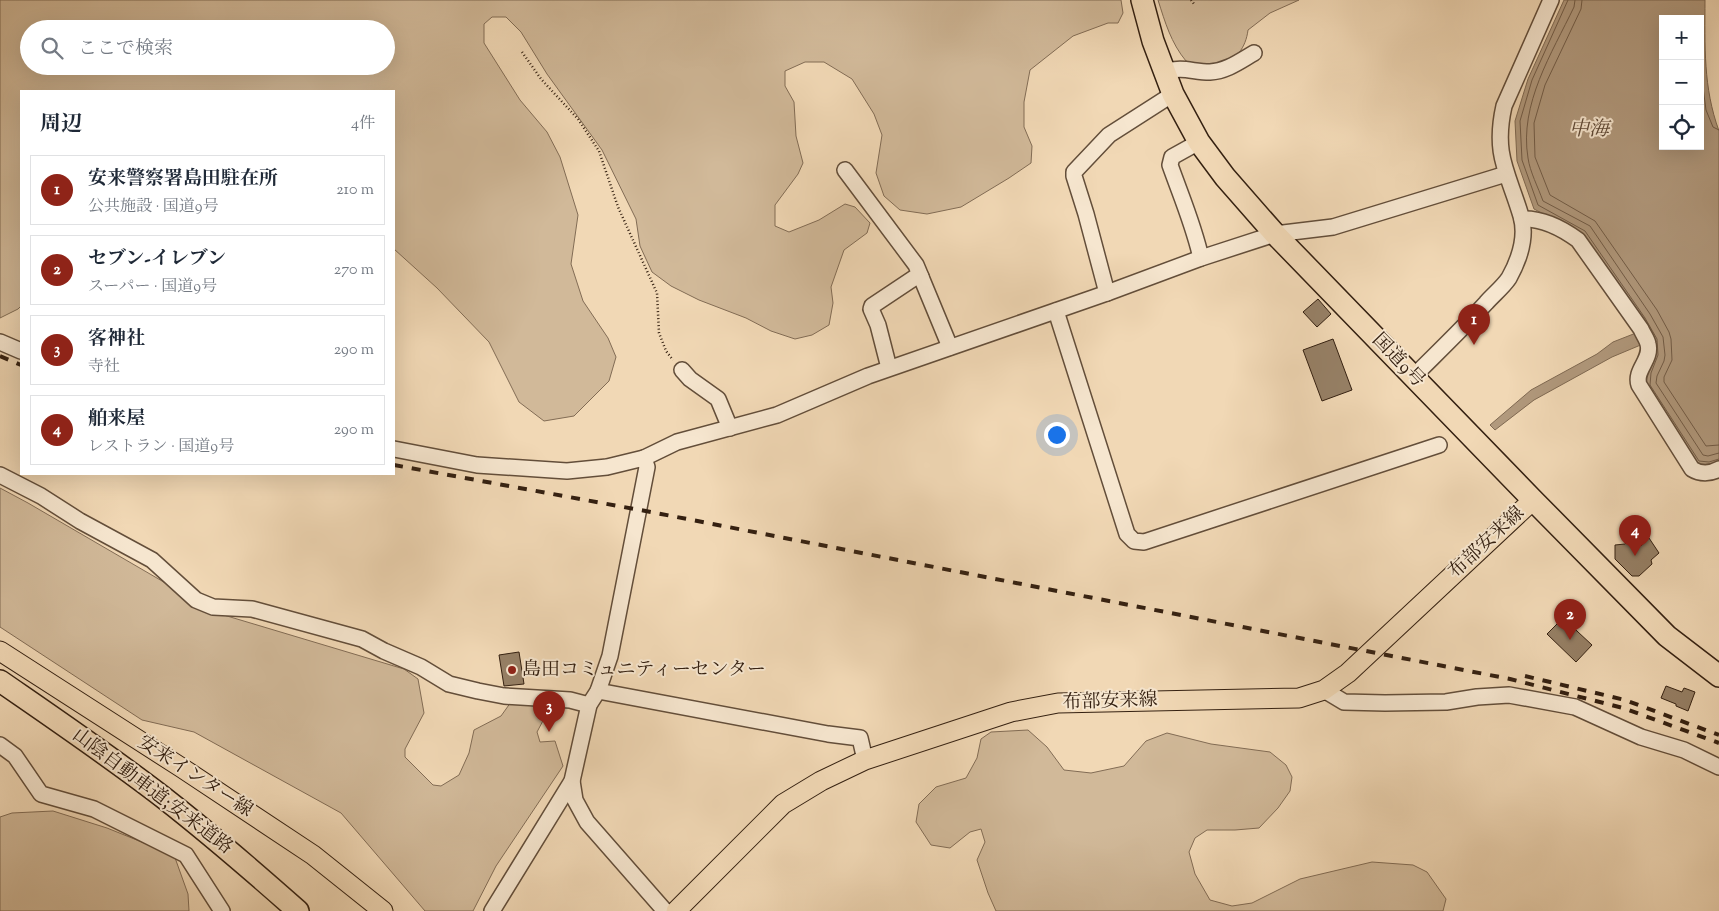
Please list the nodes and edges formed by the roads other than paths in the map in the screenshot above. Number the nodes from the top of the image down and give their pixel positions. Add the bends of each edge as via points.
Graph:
1 (1142, 0) edge
2 (1551, 0) edge
3 (1254, 53) dead end
4 (1164, 72) junction
5 (1172, 94) junction
6 (1199, 142) junction
7 (845, 170) dead end
8 (1506, 174) junction
9 (1522, 219) junction
10 (1275, 234) junction
11 (1201, 258) junction
12 (920, 273) junction
13 (1107, 293) junction
14 (1056, 311) junction
15 (0, 342) edge
16 (950, 347) junction
17 (20, 351) edge
18 (888, 364) dead end
19 (682, 370) road end
20 (1414, 376) junction
21 (730, 428) junction
22 (1439, 445) dead end
23 (395, 449) edge
24 (644, 458) junction
25 (1719, 469) edge
26 (0, 475) edge
27 (1533, 500) junction
28 (0, 651) edge
29 (1719, 676) edge
30 (0, 681) edge
31 (1324, 690) junction
32 (598, 691) junction
33 (589, 705) junction
34 (0, 745) edge
35 (865, 760) junction
36 (1719, 767) edge
37 (572, 782) junction
38 (222, 911) edge
39 (298, 911) edge
40 (383, 911) edge
41 (492, 911) edge
42 (664, 911) edge
43 (676, 911) edge

1 - 4 highway, 国道9号
2 - 8 street via 1504,106 1500,145
3 - 4 street via 1220,71 1177,68
4 - 5 highway, 国道9号
5 - 6 highway, 国道9号
5 - 13 street via 1109,135 1074,172
6 - 10 highway, 国道9号
6 - 11 street via 1172,157 1170,165
7 - 12 street
8 - 9 street
8 - 10 street via 1333,227
9 - 20 street via 1524,233 1519,259 1508,280
9 - 25 street via 1538,220 1578,240 1647,341 1648,355 1638,374 1639,385 1692,468 1709,473
10 - 11 street
10 - 20 highway, 国道9号
11 - 13 street
12 - 16 street
12 - 18 street via 872,306
13 - 14 street
14 - 16 street
14 - 22 street via 1127,534 1134,541 1144,542
15 - 17 street
16 - 21 street via 868,376 777,415
19 - 21 street via 718,399
20 - 27 highway, 国道9号
21 - 24 street via 677,442
23 - 24 street via 477,464 567,471 607,467
24 - 32 street via 647,468 637,525 610,656
26 - 33 street via 152,560 196,600 214,607 252,609 362,639 421,666 450,684 504,696 550,697
27 - 29 highway, 国道9号 via 1668,636
27 - 31 main road, 布部安来線 via 1348,672
28 - 40 main road, 安来インター線 via 313,855
30 - 39 highway, 山陰自動車道;安来道路 via 164,798
31 - 35 main road, 布部安来線 via 1299,698 1058,703 1011,712
31 - 36 street via 1344,702 1446,702 1508,695 1575,707
32 - 33 street
32 - 35 street via 860,738
33 - 37 street
34 - 38 street via 15,756 41,794 94,809 186,855
35 - 43 main road, 布部安来線 via 782,804
37 - 41 street
37 - 42 street via 575,800 587,822

